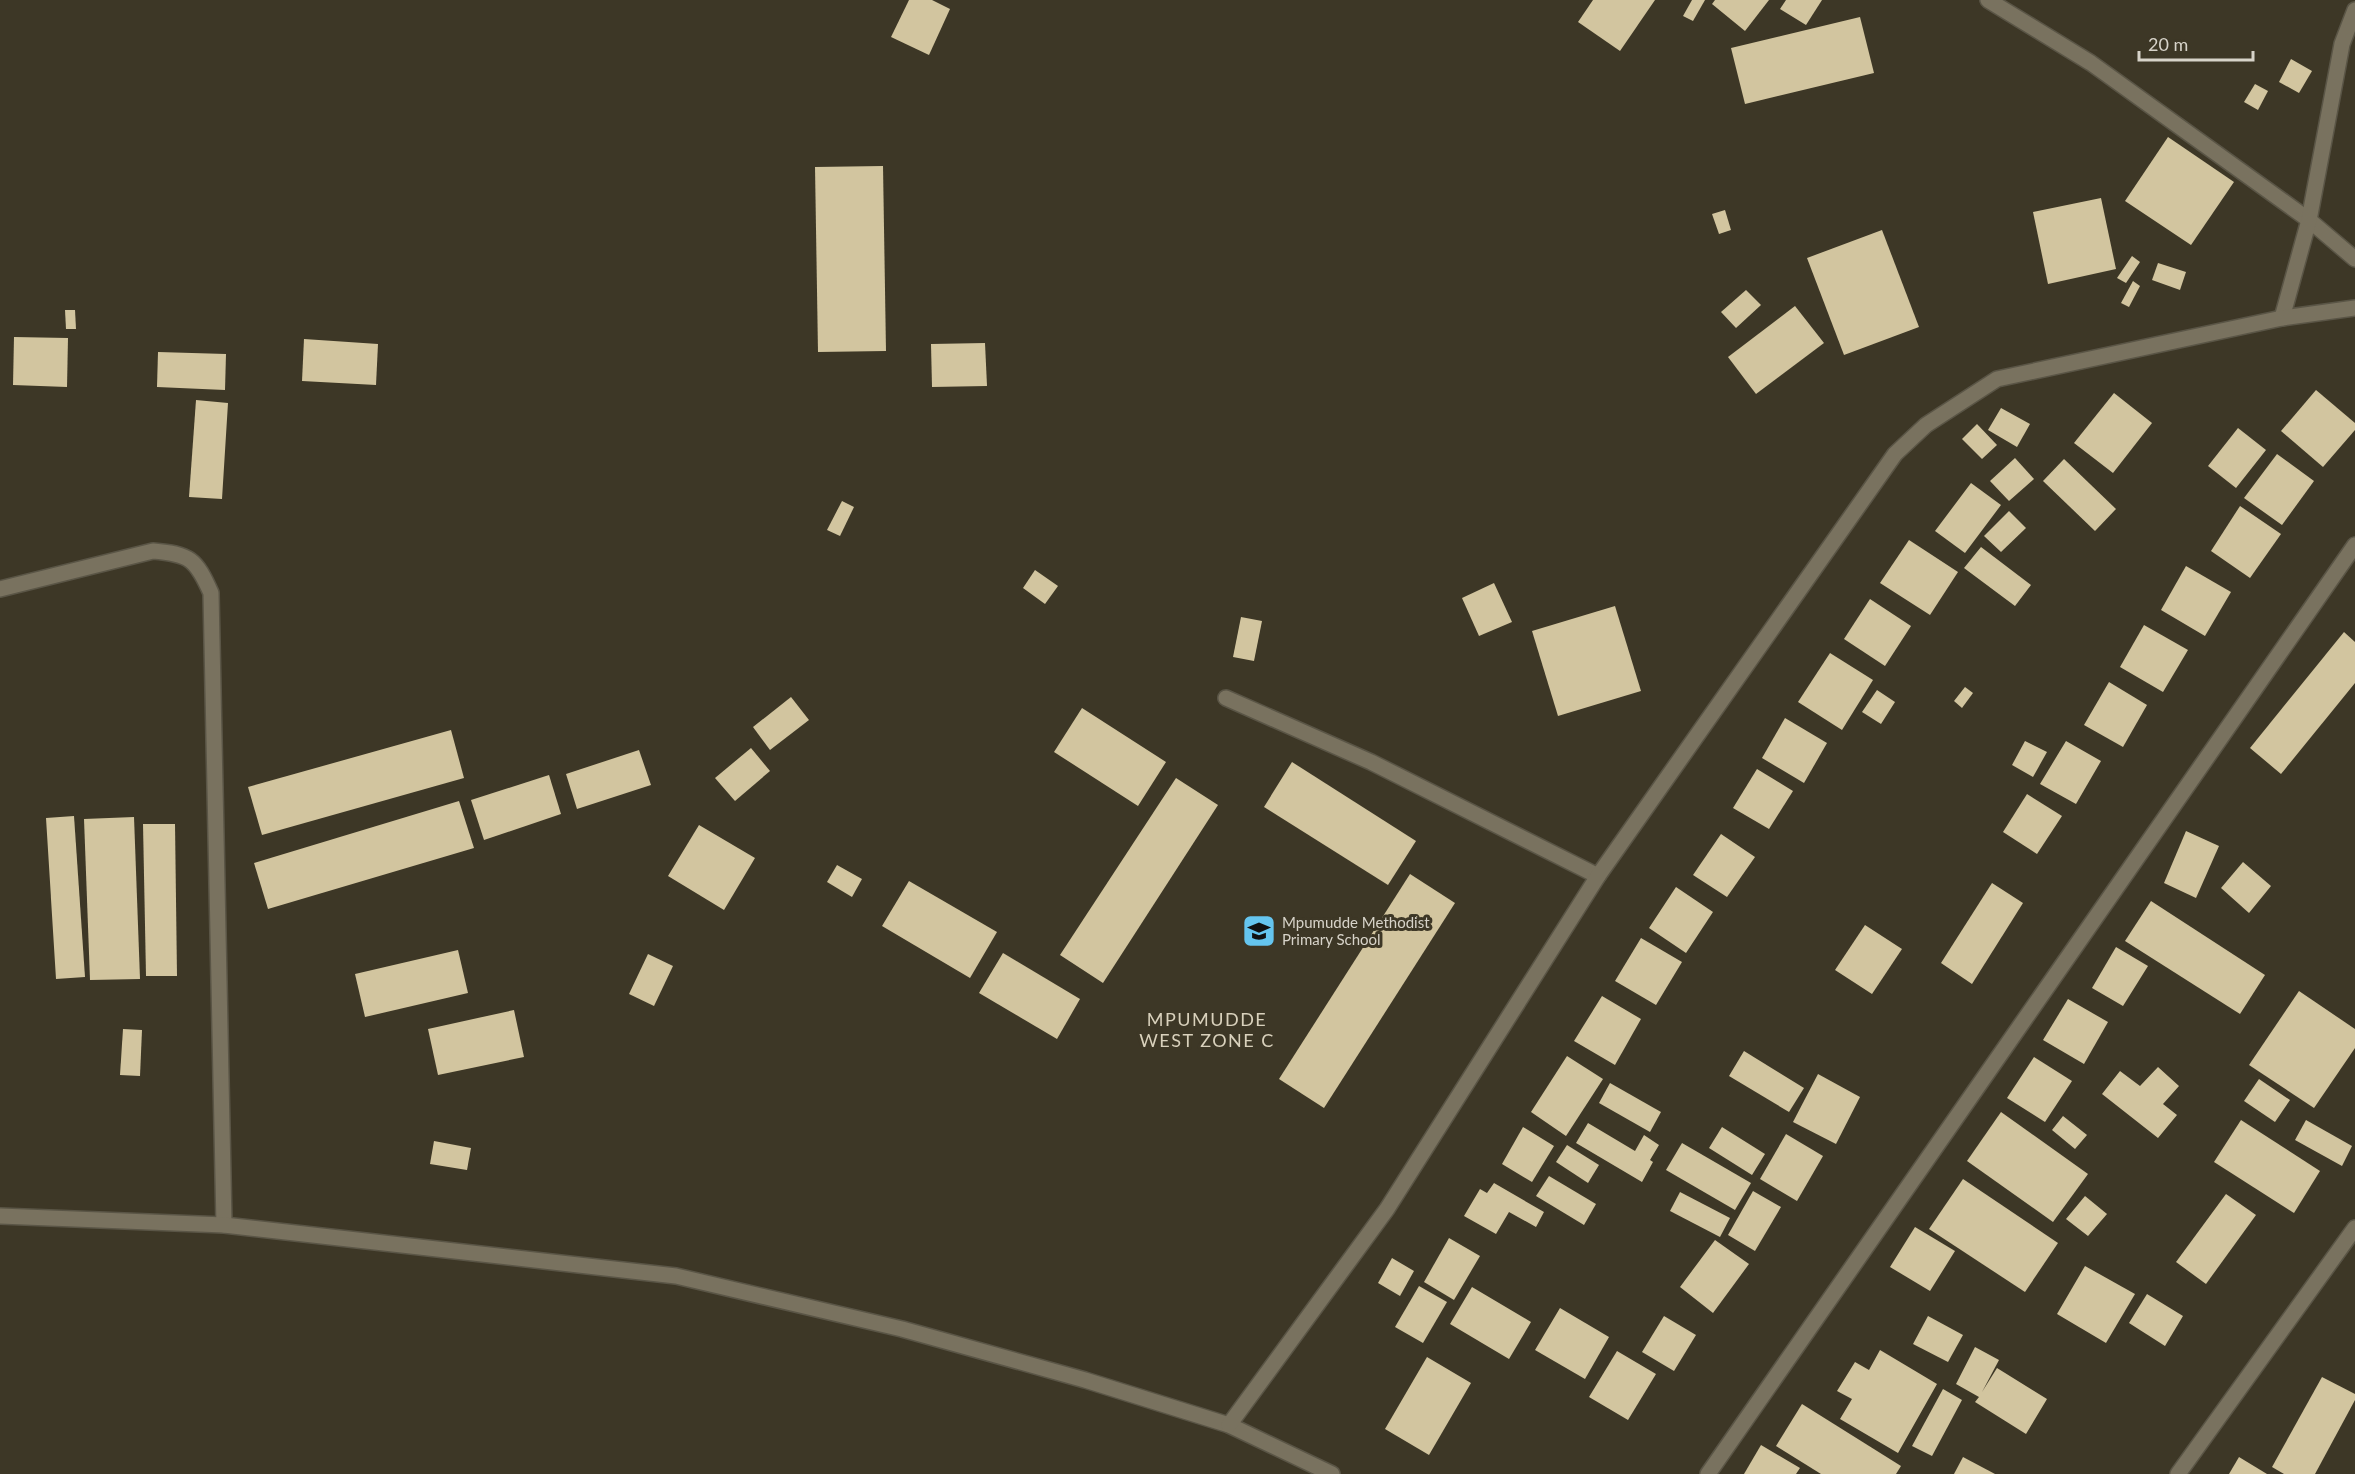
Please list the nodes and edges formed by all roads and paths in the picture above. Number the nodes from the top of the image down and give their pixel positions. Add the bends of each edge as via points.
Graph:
1 (1988, 0) edge
2 (2355, 10) edge
3 (2309, 220) junction
4 (2355, 258) edge
5 (2355, 308) edge
6 (2282, 318) junction
7 (2355, 545) edge
8 (0, 590) edge
9 (1226, 698) dead end
10 (1598, 876) junction
11 (0, 1216) edge
12 (224, 1225) junction
13 (2355, 1228) edge
14 (1229, 1425) junction
15 (1332, 1474) edge
16 (1708, 1474) edge
17 (2178, 1474) edge

1 - 3 street via 2091,63
2 - 3 street via 2342,45
3 - 4 street
3 - 6 street
5 - 6 street
6 - 10 street via 1997,379 1926,425 1895,454
7 - 16 street
8 - 12 street via 153,551 179,553 200,567 211,593
9 - 10 street via 1371,762
10 - 14 street via 1388,1209
11 - 12 street
12 - 14 street via 676,1276 902,1329
13 - 17 street
14 - 15 street

